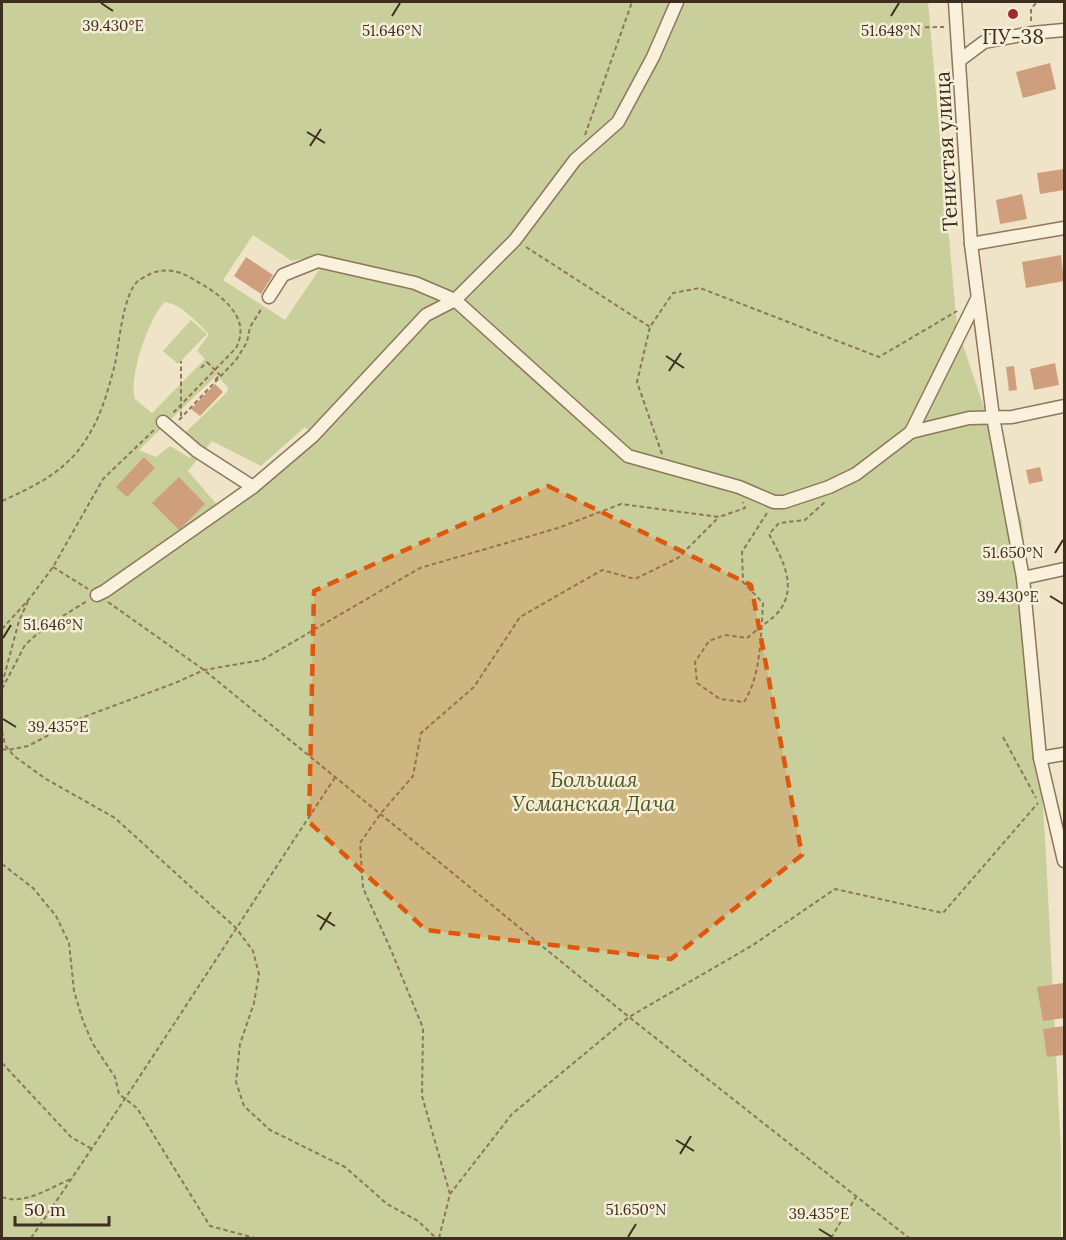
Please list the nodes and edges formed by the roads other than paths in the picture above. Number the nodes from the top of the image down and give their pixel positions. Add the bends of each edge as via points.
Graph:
1 (677, 2) edge
2 (955, 2) edge
3 (1065, 30) edge
4 (960, 60) junction
5 (1065, 228) edge
6 (971, 244) junction
7 (269, 297) road end
8 (978, 298) junction
9 (456, 300) junction
10 (1065, 406) edge
11 (993, 417) junction
12 (167, 425) road end
13 (911, 432) junction
14 (253, 487) junction
15 (1065, 569) edge
16 (1023, 578) junction
17 (97, 594) road end
18 (1065, 754) edge
19 (1040, 759) junction
20 (1065, 861) edge

1 - 9 street via 618,122 575,160 515,240
2 - 4 street
3 - 4 street, Тенистая улица via 984,42
4 - 6 street, Тенистая улица
5 - 6 street, Тенистая улица
6 - 8 street, Тенистая улица
7 - 9 street via 283,274 318,261 415,284
8 - 11 street, Тенистая улица
8 - 13 street
9 - 13 street via 623,453 774,502 829,488 856,474
9 - 14 street via 426,315 313,436
10 - 11 street
11 - 13 street via 969,418
11 - 16 street, Тенистая улица
12 - 14 street via 197,451
14 - 17 street
15 - 16 street
16 - 19 street, Тенистая улица
18 - 19 street
19 - 20 street, Тенистая улица

